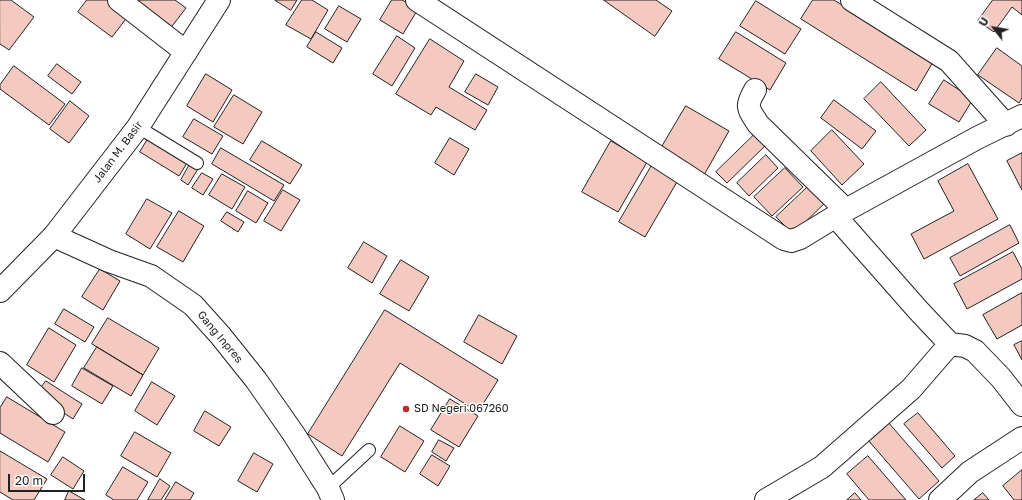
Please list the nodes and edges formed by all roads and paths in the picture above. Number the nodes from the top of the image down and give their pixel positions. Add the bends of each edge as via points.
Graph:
1 (119, 0) edge
2 (219, 0) edge
3 (417, 0) edge
4 (852, 0) edge
5 (186, 52) junction
6 (755, 90) dead end
7 (1014, 120) edge
8 (138, 127) junction
9 (197, 163) dead end
10 (841, 213) junction
11 (54, 236) junction
12 (0, 291) edge
13 (950, 344) junction
14 (0, 363) edge
15 (1019, 396) edge
16 (54, 413) dead end
17 (1022, 438) edge
18 (368, 450) dead end
19 (331, 494) edge
20 (766, 500) edge
21 (940, 500) edge

1 - 5 street
2 - 5 street, Jalan M. Basir
3 - 10 street via 784,239 791,241 800,238
4 - 7 street via 949,61
5 - 8 street, Jalan M. Basir
6 - 10 street via 748,101 758,124
7 - 10 street
8 - 9 lane
8 - 11 street, Jalan M. Basir
10 - 13 street via 918,310
11 - 12 street, Jalan M. Basir
11 - 19 street, Gang Inpres via 109,261 151,276 193,306 256,380
13 - 15 street via 965,346 975,351
13 - 20 street via 911,389 822,467
14 - 16 street
17 - 21 street via 970,472
18 - 19 lane

